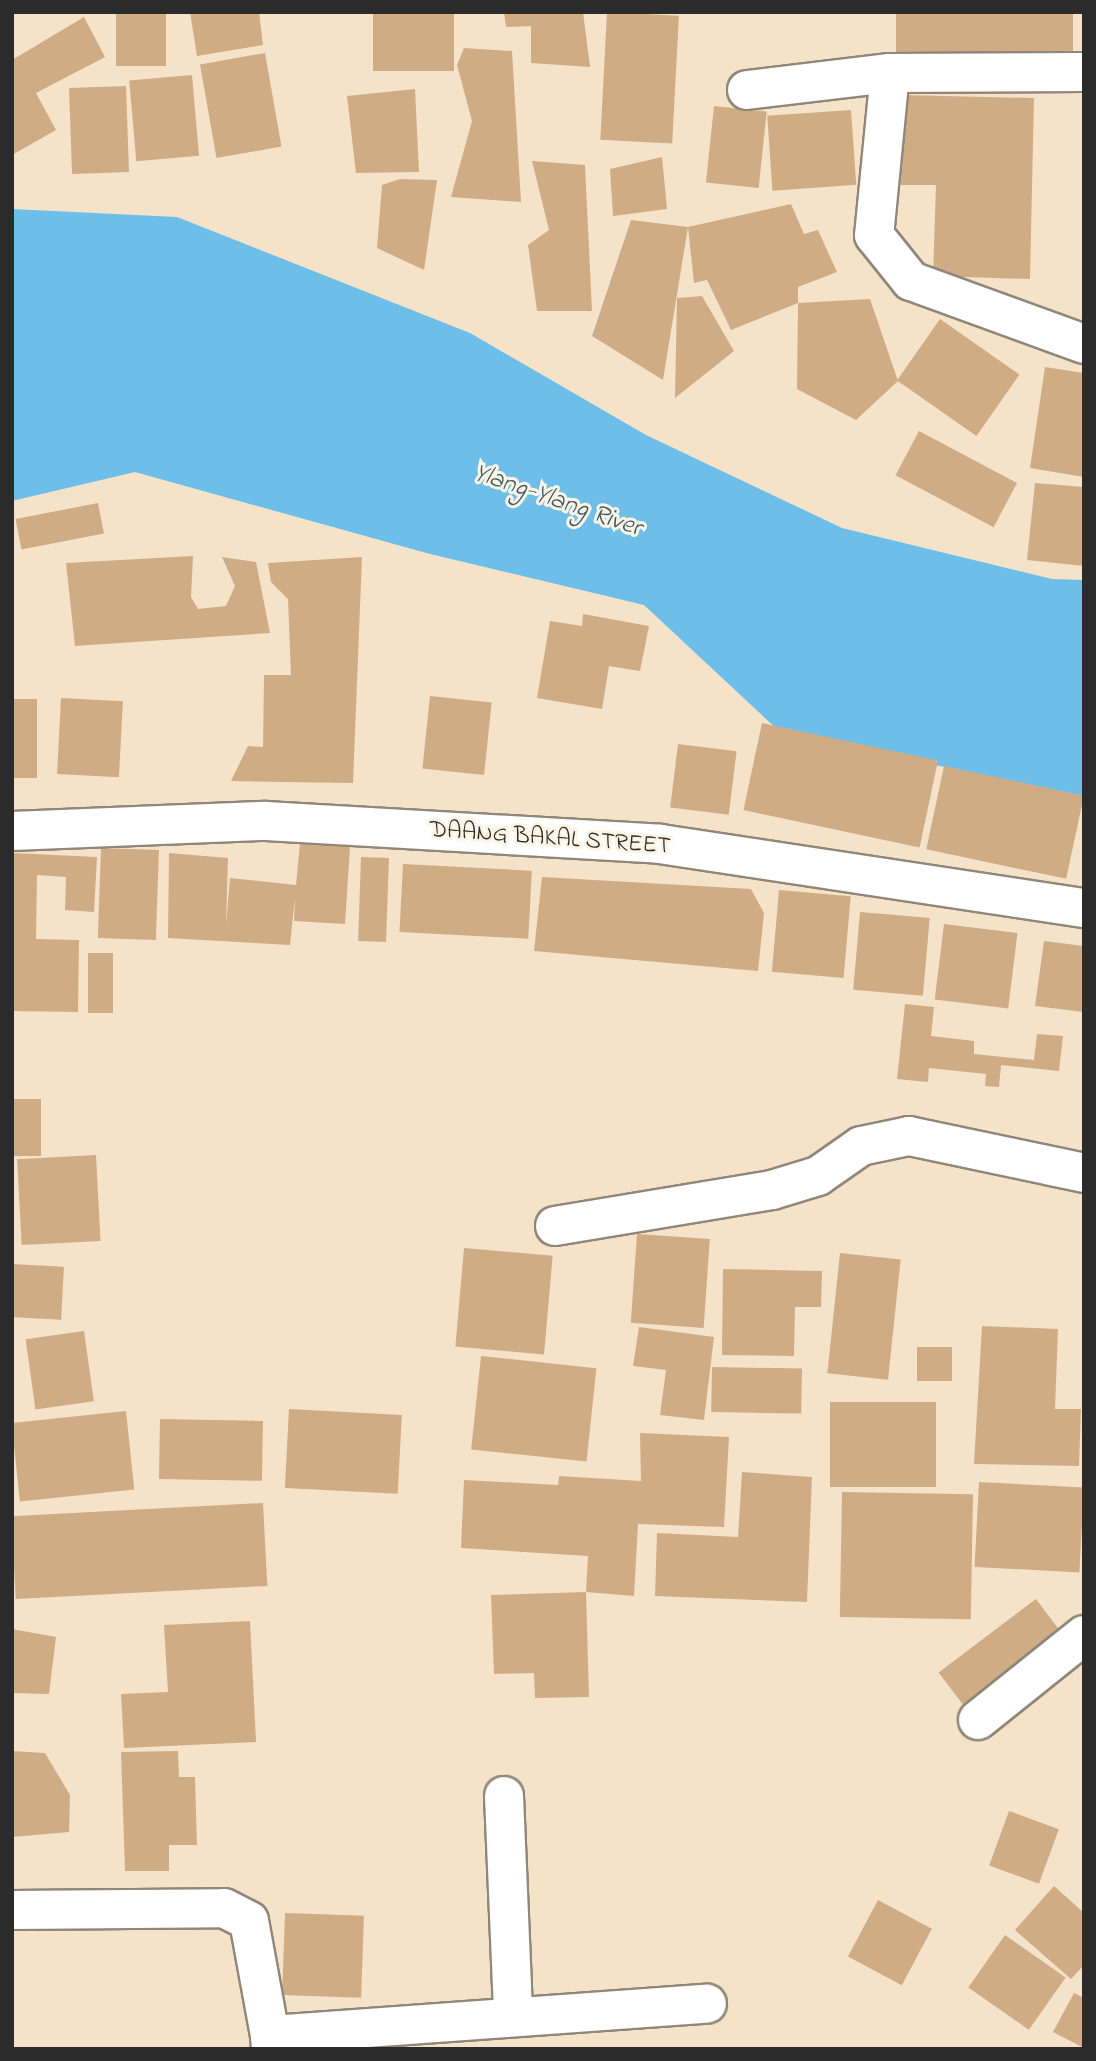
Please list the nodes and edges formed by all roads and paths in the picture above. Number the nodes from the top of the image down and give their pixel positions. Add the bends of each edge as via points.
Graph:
1 (1084, 72) edge
2 (890, 73) junction
3 (747, 90) dead end
4 (1084, 344) edge
5 (12, 831) edge
6 (1084, 908) edge
7 (1084, 1172) edge
8 (555, 1226) dead end
9 (1084, 1635) edge
10 (978, 1720) dead end
11 (504, 1796) dead end
12 (12, 1910) edge
13 (707, 2004) dead end
14 (513, 2014) junction
15 (271, 2042) edge

1 - 2 street
2 - 3 street
2 - 4 street via 874,236 911,281
5 - 6 street, DAANG BAKAL STREET via 266,821 660,844
7 - 8 street via 909,1136 861,1146 818,1177 772,1190
9 - 10 street
11 - 14 street
12 - 15 street via 224,1908 249,1921
13 - 14 street
14 - 15 street

